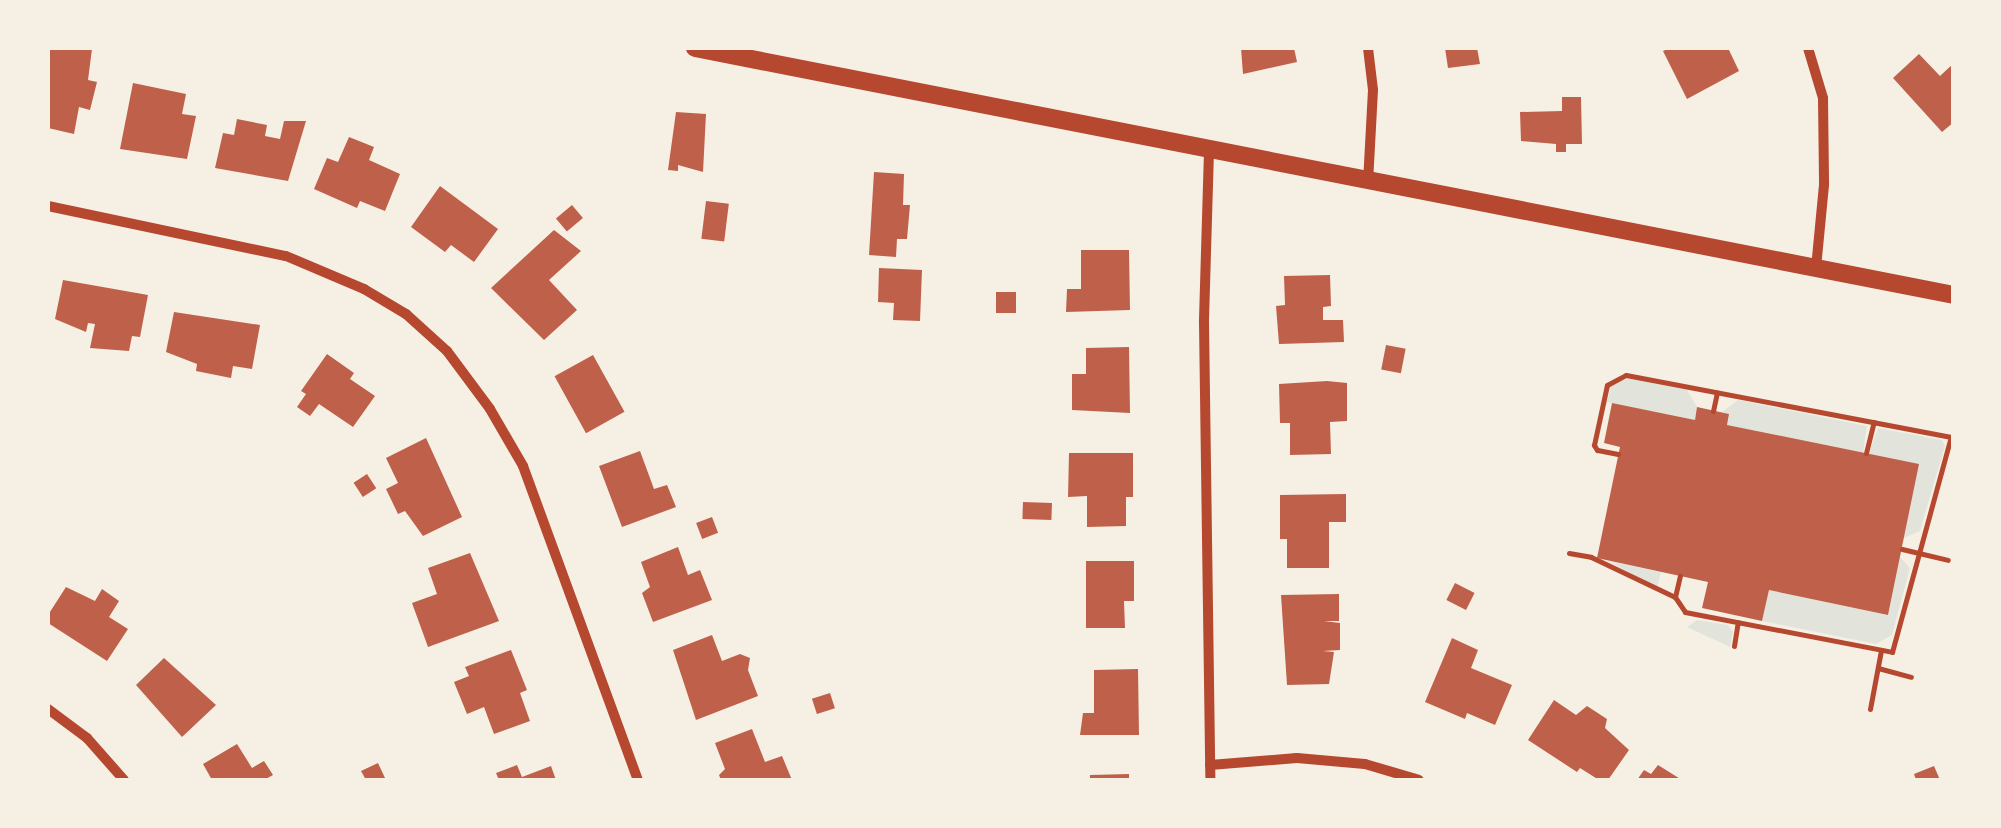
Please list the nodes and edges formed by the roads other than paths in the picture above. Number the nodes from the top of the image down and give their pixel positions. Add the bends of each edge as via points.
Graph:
1 (695, 48) edge
2 (1368, 48) edge
3 (1808, 48) edge
4 (1209, 151) junction
5 (1368, 182) junction
6 (48, 206) edge
7 (1816, 268) junction
8 (1954, 295) edge
9 (48, 709) edge
10 (1210, 765) junction
11 (124, 780) edge
12 (638, 780) edge
13 (1210, 780) edge
14 (1419, 780) edge

1 - 4 street
2 - 5 street
3 - 7 street via 1822,98 1824,185
4 - 5 street
4 - 10 street via 1204,323
5 - 7 street
6 - 12 street via 286,256 406,314 447,351 523,466
7 - 8 street
9 - 11 street via 87,738
10 - 13 street
10 - 14 street via 1297,758 1365,764

